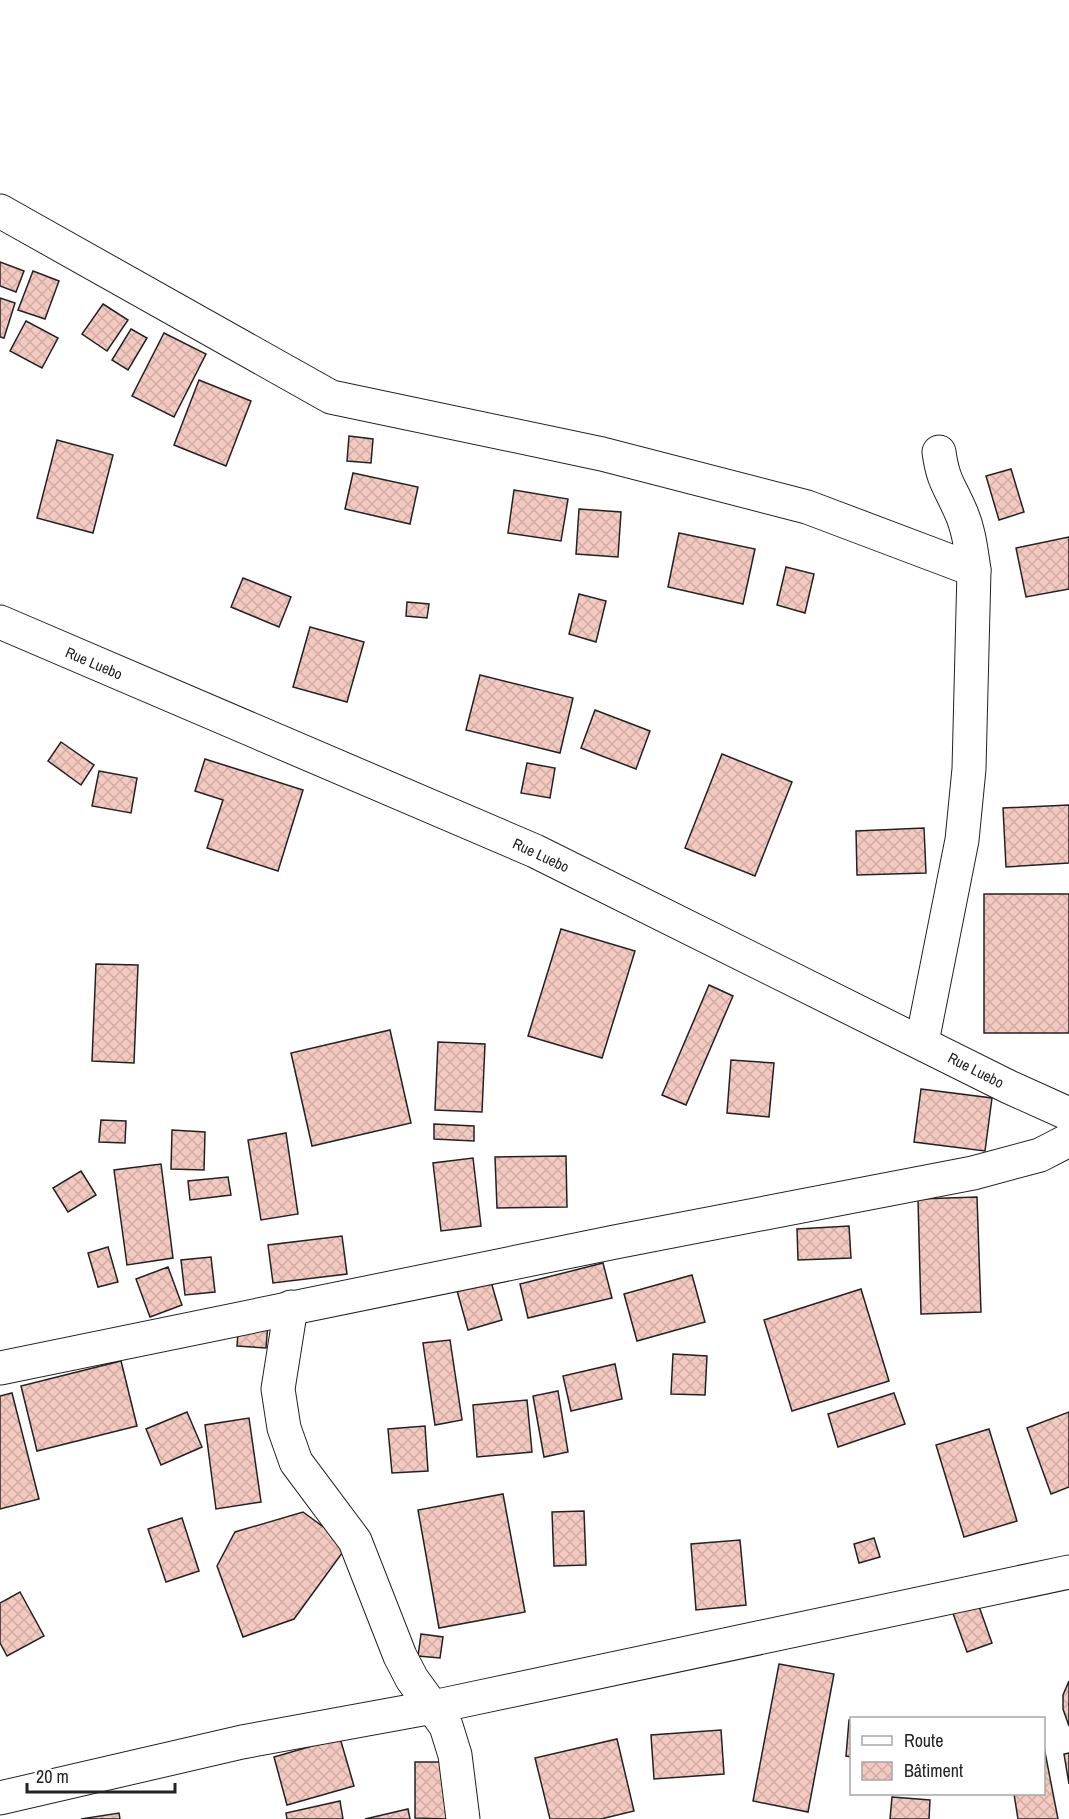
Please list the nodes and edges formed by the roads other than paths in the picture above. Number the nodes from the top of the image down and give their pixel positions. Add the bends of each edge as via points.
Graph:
1 (0, 211) edge
2 (939, 452) dead end
3 (974, 570) junction
4 (0, 622) edge
5 (922, 1042) junction
6 (1069, 1114) edge
7 (1069, 1140) edge
8 (291, 1307) junction
9 (0, 1368) edge
10 (1069, 1572) edge
11 (433, 1707) junction
12 (0, 1797) edge
13 (463, 1819) edge

1 - 3 street via 331,397 602,454 807,507
2 - 3 street via 942,477 961,511
3 - 5 street via 969,769 962,840
4 - 5 street, Rue Luebo via 535,851
5 - 6 street, Rue Luebo
7 - 8 street via 1040,1155 973,1173
8 - 9 street
8 - 11 street via 278,1389 284,1428 297,1462 355,1541 400,1656
10 - 11 street
11 - 12 street via 242,1742
11 - 13 street via 446,1726 454,1755

